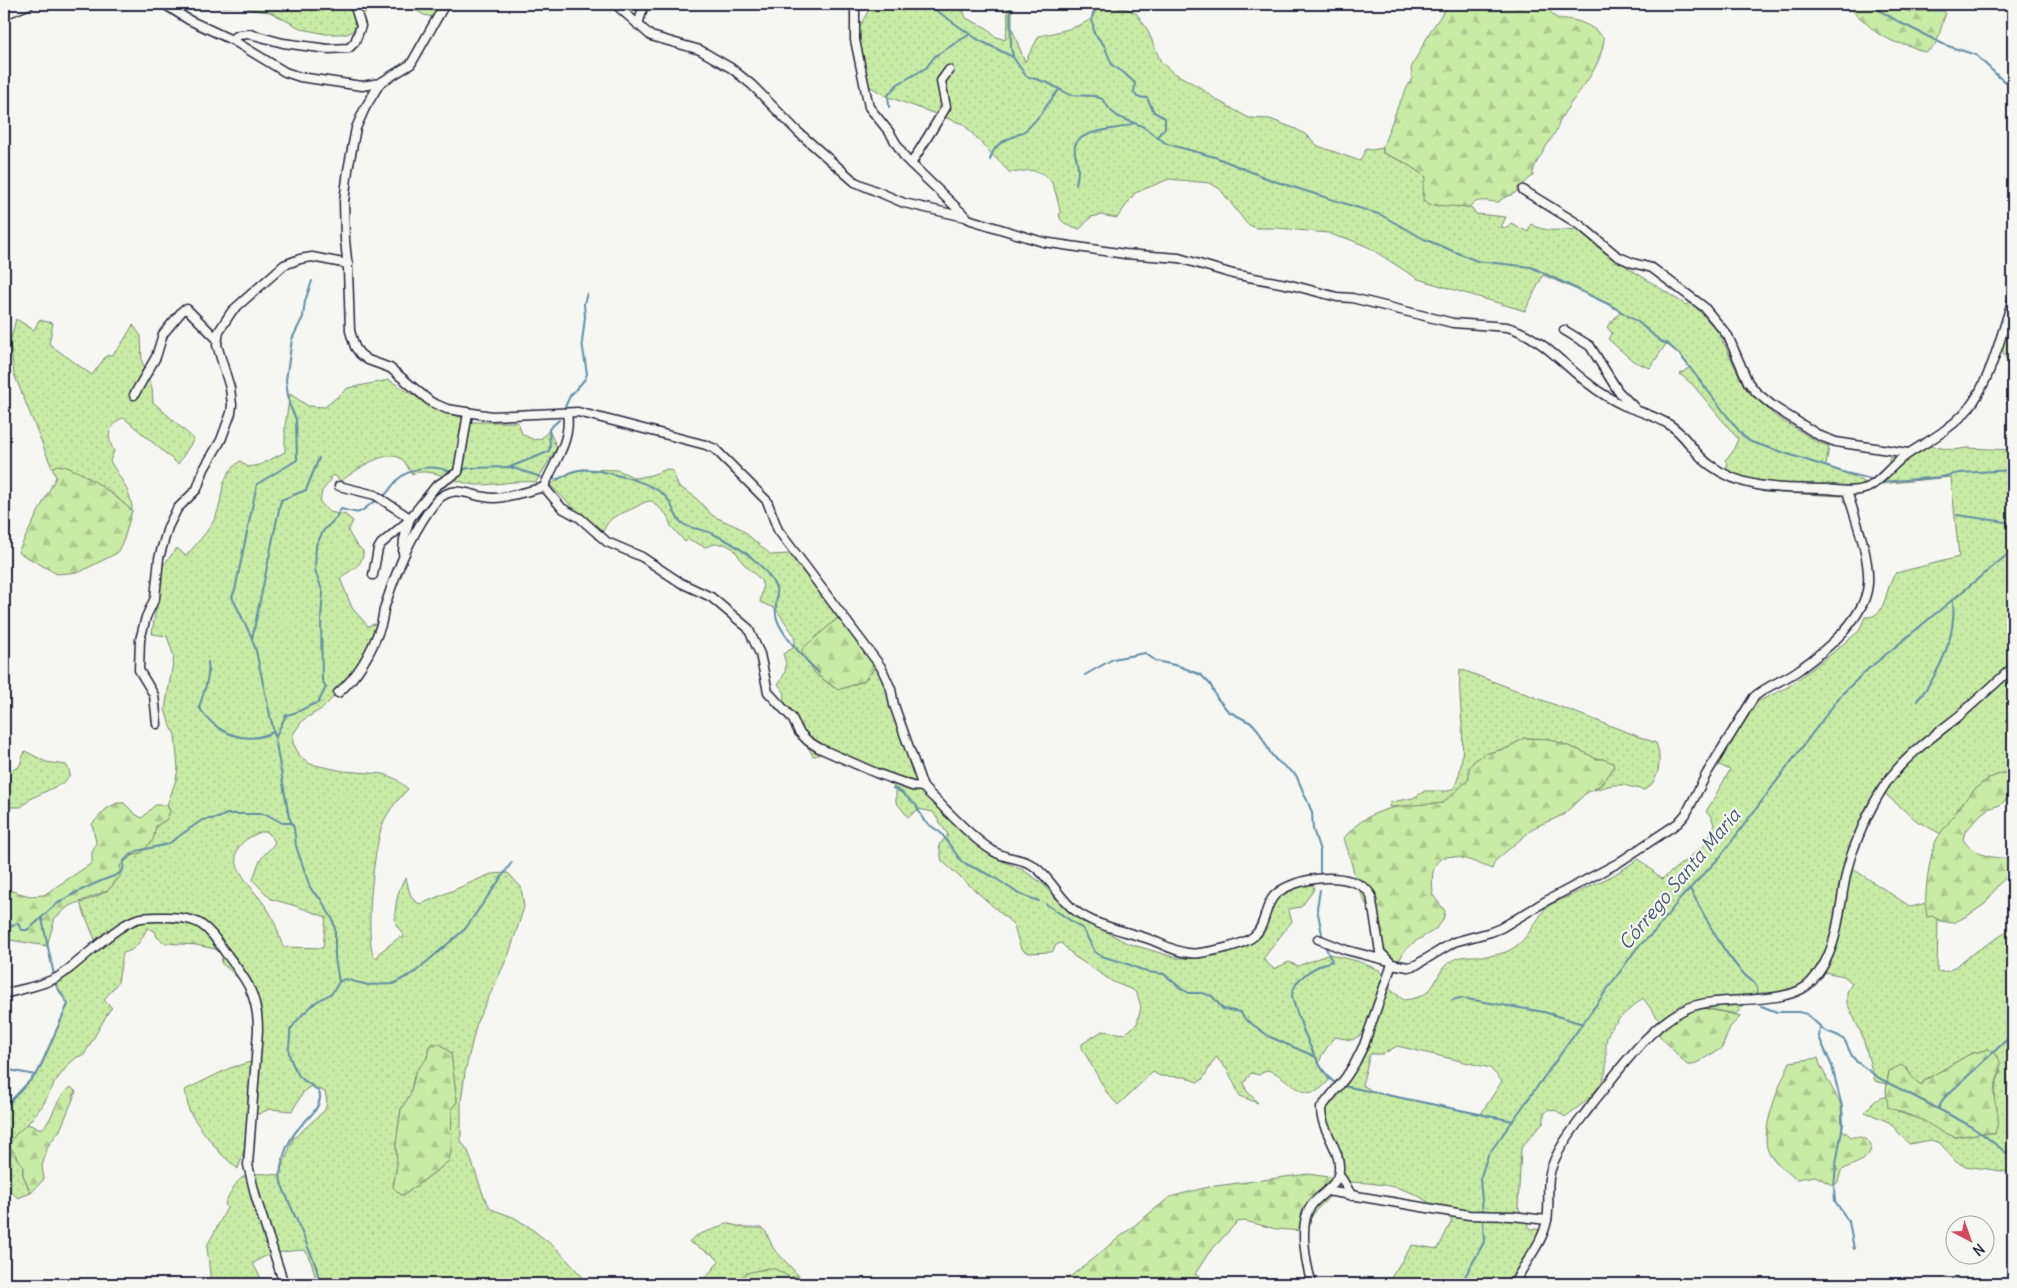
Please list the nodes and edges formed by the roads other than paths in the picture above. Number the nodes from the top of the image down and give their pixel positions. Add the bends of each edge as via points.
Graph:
1 (30, 4) edge
2 (164, 4) edge
3 (354, 4) edge
4 (445, 4) edge
5 (615, 4) edge
6 (644, 4) edge
7 (854, 4) edge
8 (4, 14) edge
9 (638, 25) junction
10 (231, 39) junction
11 (950, 70) dead end
12 (380, 83) junction
13 (910, 164) junction
14 (1522, 190) dead end
15 (965, 217) junction
16 (348, 264) junction
17 (2013, 298) edge
18 (1564, 330) dead end
19 (217, 339) junction
20 (134, 395) dead end
21 (1637, 411) junction
22 (468, 413) junction
23 (567, 413) junction
24 (1908, 454) junction
25 (340, 486) dead end
26 (544, 487) junction
27 (1847, 491) junction
28 (410, 518) junction
29 (402, 558) junction
30 (373, 574) dead end
31 (2013, 668) edge
32 (338, 692) dead end
33 (157, 724) dead end
34 (923, 788) junction
35 (1318, 940) dead end
36 (1391, 964) junction
37 (4, 994) edge
38 (1339, 1174) junction
39 (1327, 1191) junction
40 (1352, 1196) junction
41 (1547, 1220) junction
42 (284, 1284) edge
43 (1312, 1284) edge
44 (1514, 1284) edge

1 - 8 street
2 - 10 street via 189,20
3 - 10 street via 361,26 351,47 334,49 287,44 250,34
4 - 12 street via 414,60
5 - 9 street
6 - 9 street
7 - 13 street via 854,34 868,105
9 - 15 street via 651,36 700,50 730,68 855,182 904,203
10 - 12 street via 291,74 355,85
11 - 13 street via 941,81 946,107
12 - 16 street via 360,118 352,149 344,214
13 - 15 street
14 - 24 street via 1580,225 1618,256 1652,268 1704,307 1728,336 1748,382 1774,407 1820,436 1836,442
15 - 21 street via 1049,243 1180,258 1233,274 1453,323 1515,329 1536,340 1588,384
16 - 19 street via 312,257 284,265 232,311 221,326
16 - 22 street via 350,331 358,352 396,372 436,405
17 - 24 street via 1976,399 1945,430
18 - 21 street via 1590,346 1618,391
19 - 20 street via 187,309 184,310 163,334 156,357
19 - 33 street via 230,388 231,413 197,489 177,510 168,527 159,558 155,598 140,640 138,666 154,695
21 - 27 street via 1678,430 1708,464 1740,480 1769,488
22 - 23 street via 499,416
22 - 28 street via 458,472 436,486
23 - 26 street via 566,439
23 - 34 street via 586,414 710,447 767,501 778,530 881,667
24 - 27 street via 1875,483
25 - 28 street via 375,495
26 - 29 street via 496,498 457,490 443,494 433,504
26 - 34 street via 562,508 580,518 607,542 642,557 681,583 711,597 748,628 760,654 768,692 808,741 876,773
27 - 36 street via 1867,569 1866,595 1860,610 1844,631 1808,663 1754,697 1681,820 1618,863 1496,930 1454,942 1412,966
28 - 29 street
28 - 30 street via 381,544
29 - 32 street via 365,662 350,683
31 - 41 street via 1910,756 1880,794 1853,850 1840,920 1830,951 1810,983 1793,994 1690,1006 1653,1033 1605,1088 1554,1160 1547,1181
34 - 36 street via 988,848 1001,856 1033,865 1074,910 1100,924 1182,952 1200,953 1253,937 1260,930 1270,900 1285,888 1308,880 1346,880 1362,885 1371,895 1379,949
35 - 36 street
36 - 38 street via 1364,1045 1346,1077 1321,1108 1339,1164
37 - 42 street via 57,978 139,918 190,919 200,922 210,932 247,983 257,1008 248,1164
38 - 39 street
38 - 40 street
39 - 40 street
39 - 43 street via 1311,1206 1305,1221 1304,1239
40 - 41 street via 1482,1216
41 - 44 street

